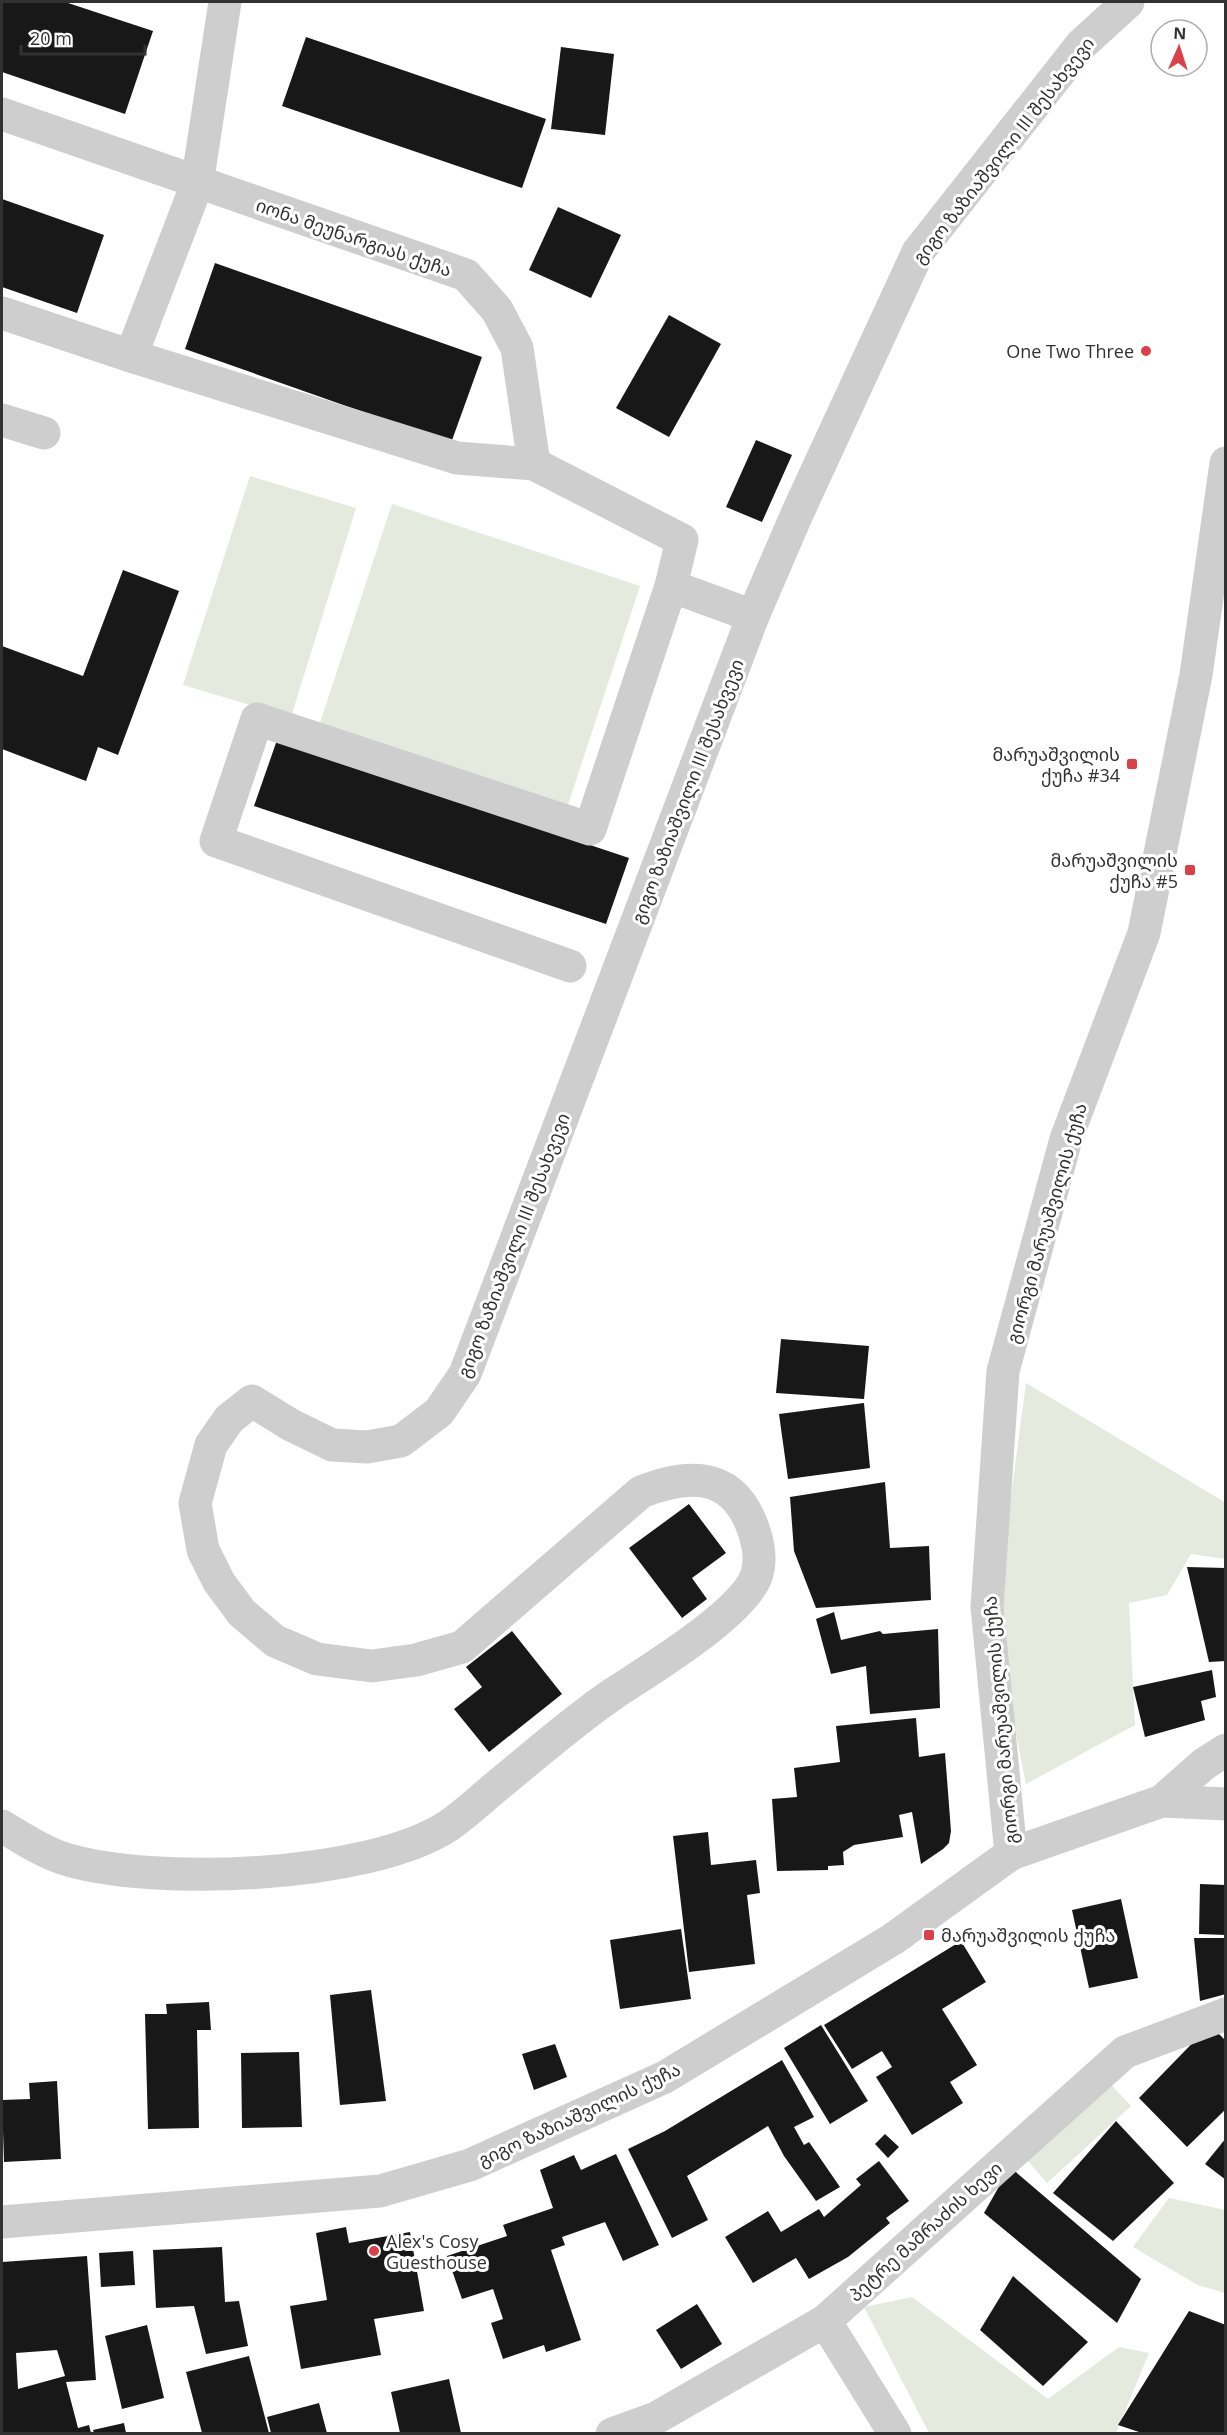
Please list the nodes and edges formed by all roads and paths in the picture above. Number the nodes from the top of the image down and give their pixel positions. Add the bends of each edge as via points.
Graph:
1 (225, 2) edge
2 (1128, 2) edge
3 (2, 114) edge
4 (197, 184) junction
5 (2, 313) edge
6 (131, 356) junction
7 (2, 420) edge
8 (44, 433) dead end
9 (1226, 463) edge
10 (534, 464) junction
11 (671, 586) junction
12 (753, 616) junction
13 (570, 966) dead end
14 (1226, 1750) edge
15 (1162, 1801) junction
16 (1226, 1804) edge
17 (2, 1826) edge
18 (1011, 1854) junction
19 (1226, 2014) edge
20 (2, 2223) edge
21 (825, 2321) junction
22 (612, 2433) edge
23 (895, 2433) edge

1 - 4 street
2 - 12 street, გიგო ზაზიაშვილი III შესახვევი via 1081,45 918,252
3 - 4 street, იონა მეუნარგიას ქუჩა
4 - 6 street
4 - 10 street, იონა მეუნარგიას ქუჩა via 466,275 497,310 517,348
5 - 6 street
6 - 10 street via 457,458
7 - 8 street
9 - 18 street, გიორგი მარუაშვილის ქუჩა via 1196,675 1144,933 1066,1139 1003,1371 987,1607
10 - 11 street via 682,540
11 - 12 street
11 - 13 street via 590,829 257,719 216,841
12 - 17 street, გიგო ზაზიაშვილი III შესახვევი via 465,1374 439,1412 401,1441 367,1448 332,1445 252,1401 229,1419 211,1445 195,1503 203,1550 219,1582 242,1613 275,1641 317,1659 372,1666 416,1660 462,1647 641,1492 666,1482 708,1482 724,1488 744,1506 758,1554 757,1575 747,1592 733,1608 688,1642 582,1716 448,1826 409,1846 292,1871 179,1873 111,1868 61,1857
14 - 15 street
15 - 16 street
15 - 18 street, გიგო ზაზიაშვილის ქუჩა
18 - 20 street, გიგო ზაზიაშვილის ქუჩა via 892,1939 665,2077 470,2165 380,2191
19 - 21 street, პეტრე მამრაძის ხევი via 1125,2052
21 - 22 street, პეტრე მამრაძის ხევი via 656,2418
21 - 23 street

